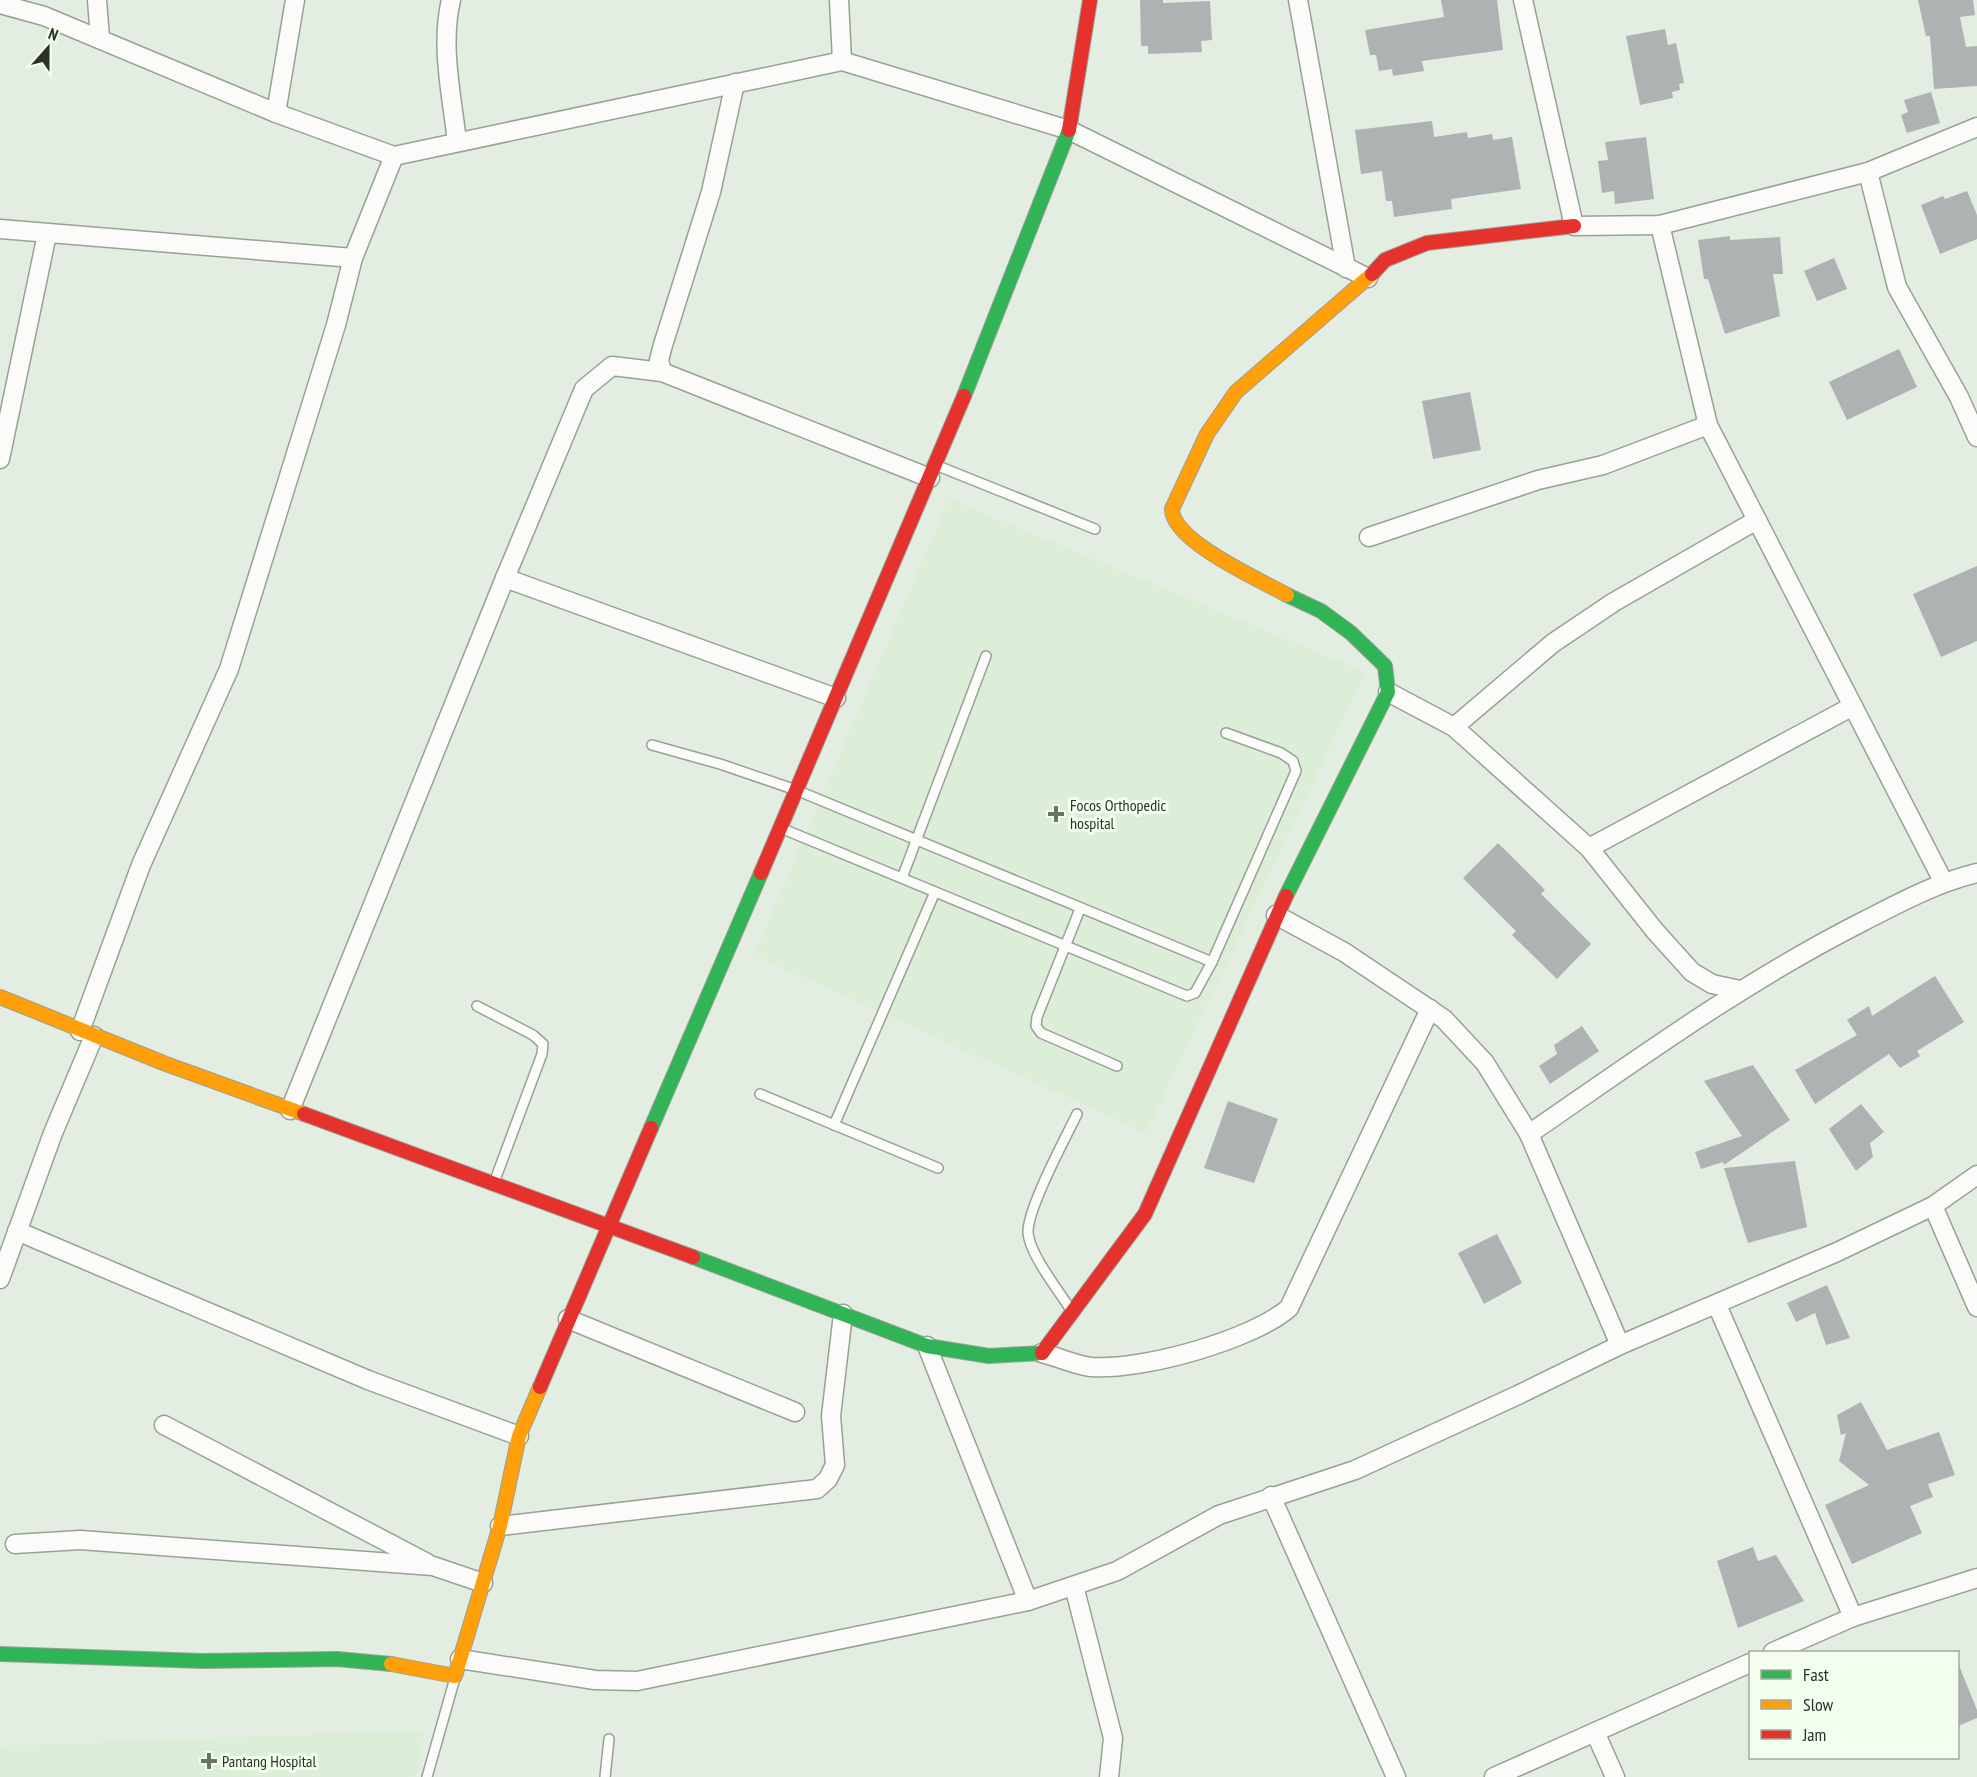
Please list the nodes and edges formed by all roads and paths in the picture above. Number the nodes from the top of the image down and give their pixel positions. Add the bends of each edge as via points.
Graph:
1 (97, 0) edge
2 (295, 0) edge
3 (451, 0) edge
4 (838, 0) edge
5 (1090, 0) edge
6 (1298, 0) edge
7 (1523, 0) edge
8 (0, 4) edge
9 (100, 38) junction
10 (842, 61) junction
11 (735, 83) junction
12 (276, 113) junction
13 (1977, 127) edge
14 (1069, 130) junction
15 (457, 142) junction
16 (394, 156) junction
17 (1868, 172) junction
18 (1660, 225) junction
19 (1574, 226) junction
20 (0, 229) edge
21 (46, 234) junction
22 (352, 258) junction
23 (1346, 268) junction
24 (1368, 278) junction
25 (662, 372) junction
26 (1708, 425) junction
27 (1977, 437) edge
28 (0, 459) edge
29 (933, 471) junction
30 (1757, 520) junction
31 (1095, 529) dead end
32 (1369, 537) dead end
33 (505, 578) junction
34 (986, 656) dead end
35 (1388, 692) junction
36 (836, 698) junction
37 (1853, 706) junction
38 (1454, 727) junction
39 (1226, 733) dead end
40 (652, 745) dead end
41 (796, 790) junction
42 (780, 828) junction
43 (916, 841) junction
44 (1589, 848) junction
45 (1977, 873) edge
46 (902, 878) junction
47 (1943, 881) junction
48 (935, 892) junction
49 (1080, 909) junction
50 (1276, 915) junction
51 (1065, 946) junction
52 (1212, 962) junction
53 (1740, 990) junction
54 (0, 997) edge
55 (477, 1006) dead end
56 (1430, 1009) junction
57 (87, 1034) junction
58 (1117, 1066) dead end
59 (760, 1094) dead end
60 (290, 1110) junction
61 (1077, 1114) dead end
62 (834, 1125) junction
63 (1528, 1134) junction
64 (938, 1168) dead end
65 (1977, 1175) edge
66 (494, 1183) junction
67 (1934, 1206) junction
68 (609, 1225) junction
69 (17, 1231) junction
70 (0, 1279) edge
71 (1717, 1305) junction
72 (1977, 1307) edge
73 (1072, 1312) junction
74 (843, 1314) junction
75 (568, 1319) junction
76 (1620, 1345) junction
77 (927, 1346) junction
78 (1042, 1353) junction
79 (795, 1412) dead end
80 (164, 1425) dead end
81 (519, 1436) junction
82 (1271, 1496) junction
83 (500, 1526) junction
84 (15, 1544) dead end
85 (433, 1566) junction
86 (1977, 1578) edge
87 (483, 1583) junction
88 (1074, 1586) junction
89 (1028, 1601) junction
90 (1853, 1617) junction
91 (1777, 1651) edge
92 (0, 1654) edge
93 (1749, 1663) edge
94 (458, 1668) junction
95 (1595, 1732) junction
96 (609, 1739) dead end
97 (427, 1777) edge
98 (605, 1777) edge
99 (1108, 1777) edge
100 (1396, 1777) edge
101 (1494, 1777) edge
102 (1615, 1777) edge

1 - 9 street
2 - 12 street
3 - 15 street via 447,54
4 - 10 street
5 - 14 street
6 - 23 street
7 - 19 street
8 - 9 street
9 - 12 street
10 - 11 street
10 - 14 street
11 - 15 street
11 - 25 street via 711,192 663,345
12 - 16 street
13 - 17 street
14 - 23 street
14 - 29 street
15 - 16 street
16 - 22 street
17 - 18 street
17 - 27 street via 1897,287
18 - 19 street
18 - 26 street
19 - 24 street via 1426,243 1385,260
20 - 21 street
21 - 22 street
21 - 28 street
22 - 57 street via 336,325 229,669 141,865
23 - 24 street
24 - 35 street via 1221,409 1197,452 1172,509 1172,518 1181,531 1207,550 1321,612 1351,633 1384,666
25 - 29 street
25 - 33 street via 612,366 584,389
26 - 30 street
26 - 32 street via 1603,465 1538,480
29 - 31 lane
29 - 36 street
30 - 37 street
30 - 38 street via 1614,602
33 - 36 street
33 - 60 street
34 - 43 lane
35 - 38 street
35 - 50 street
36 - 41 street
37 - 44 street
37 - 47 street
38 - 44 street
39 - 52 lane via 1281,753 1293,761 1296,771
40 - 41 lane
41 - 42 street
41 - 43 lane
42 - 46 lane
42 - 68 street
43 - 46 lane
43 - 49 lane
44 - 53 street via 1692,972 1712,984
45 - 47 street
46 - 48 lane
47 - 53 street via 1820,943
48 - 51 lane
48 - 62 lane
49 - 51 lane
49 - 52 lane
50 - 56 street via 1344,952
50 - 73 street via 1145,1214
51 - 52 lane via 1187,996 1195,993
51 - 58 lane via 1036,1026 1041,1033
53 - 63 street
54 - 57 street
55 - 66 lane via 543,1044
56 - 63 street via 1444,1018 1485,1063
56 - 78 street via 1289,1308 1275,1321 1178,1356 1116,1366 1090,1367
57 - 60 street
57 - 69 street
59 - 62 lane
60 - 66 street
61 - 73 lane via 1033,1212 1028,1233 1034,1250
62 - 64 lane
63 - 76 street
65 - 67 street
66 - 68 street
67 - 71 street
67 - 72 street
68 - 74 street
68 - 75 street
69 - 70 street
69 - 81 street via 357,1375
71 - 76 street
71 - 90 street
73 - 78 street
74 - 77 street
74 - 83 street via 831,1416 835,1465 817,1489
75 - 79 street
75 - 81 street
76 - 82 street via 1355,1470
77 - 78 street via 989,1356
77 - 89 street
80 - 85 street
81 - 83 street
82 - 88 street via 1220,1515 1117,1571
82 - 100 street
83 - 87 street
84 - 85 street via 80,1540
85 - 87 street
86 - 90 street
87 - 94 street
88 - 89 street
88 - 99 street via 1113,1738
89 - 94 street via 637,1682
90 - 91 street
92 - 94 street via 203,1661 337,1659
93 - 95 street
94 - 97 lane
95 - 101 street
95 - 102 street
96 - 98 lane

